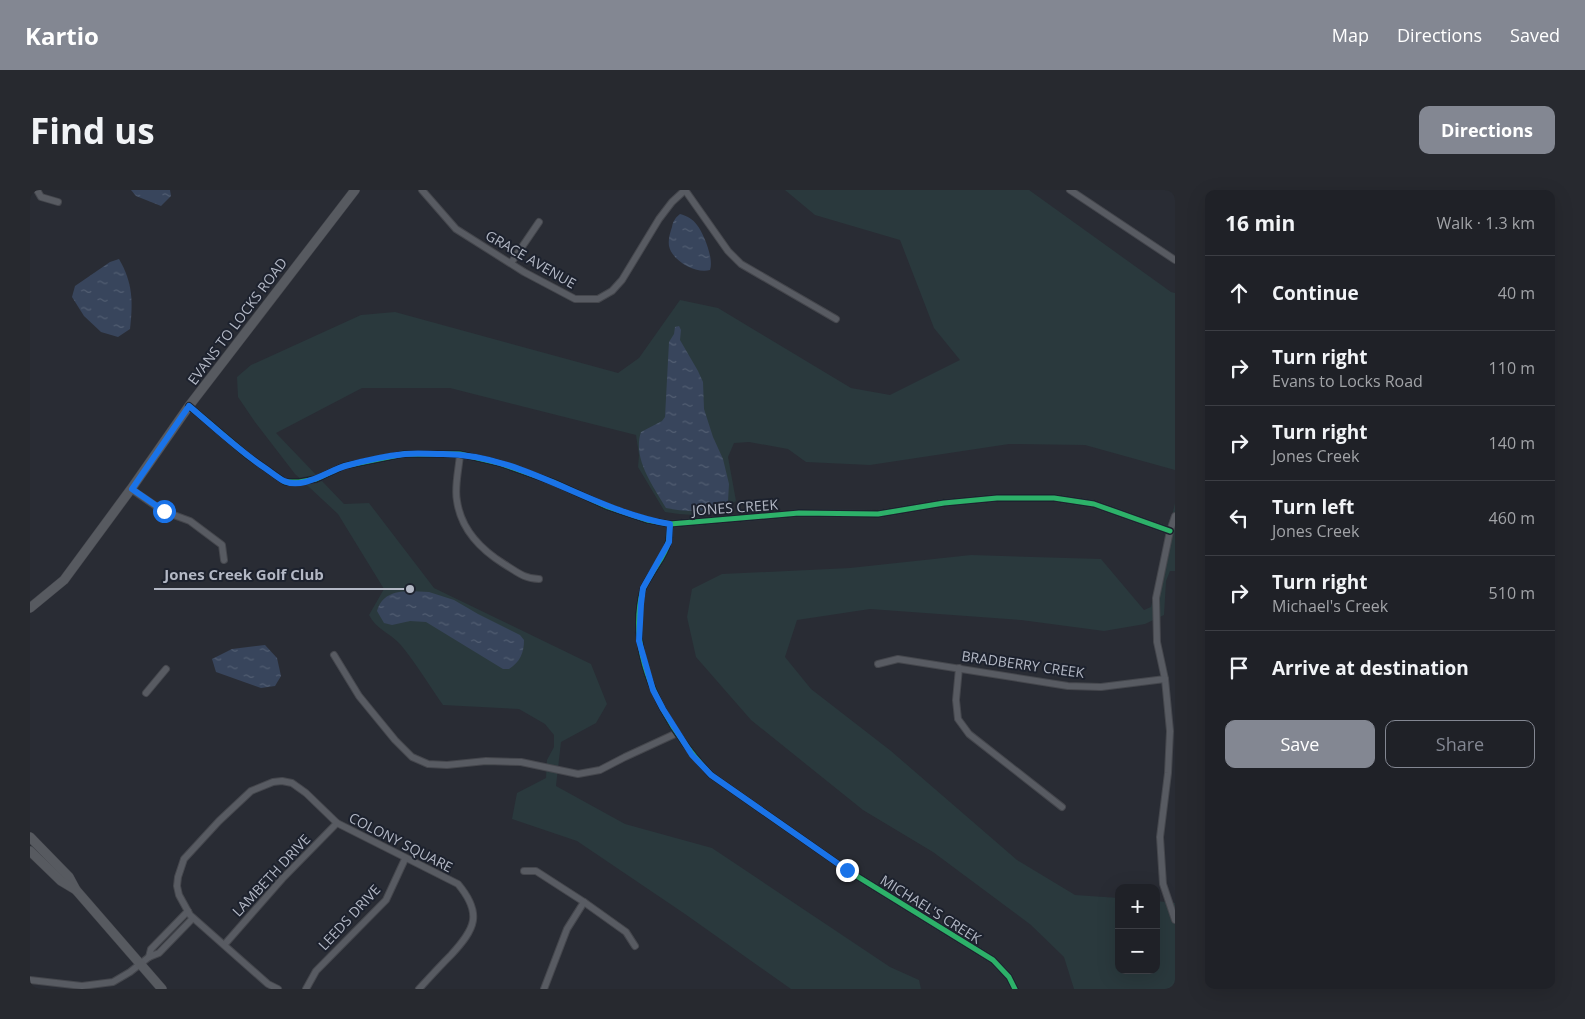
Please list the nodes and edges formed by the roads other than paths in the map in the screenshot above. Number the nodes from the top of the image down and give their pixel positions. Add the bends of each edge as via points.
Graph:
1 (37, 190) edge
2 (355, 190) edge
3 (422, 190) edge
4 (433, 190) edge
5 (685, 190) edge
6 (1070, 190) edge
7 (427, 196) junction
8 (58, 202) dead end
9 (539, 222) dead end
10 (1175, 260) edge
11 (511, 264) junction
12 (836, 319) dead end
13 (189, 406) junction
14 (460, 454) junction
15 (132, 489) junction
16 (1175, 516) edge
17 (670, 524) junction
18 (1170, 530) junction
19 (224, 560) dead end
20 (538, 578) dead end
21 (30, 608) edge
22 (334, 655) dead end
23 (878, 664) dead end
24 (959, 668) junction
25 (166, 669) dead end
26 (1165, 678) junction
27 (146, 693) dead end
28 (677, 733) junction
29 (1062, 807) dead end
30 (337, 823) junction
31 (30, 837) edge
32 (30, 851) edge
33 (405, 859) junction
34 (524, 871) dead end
35 (76, 890) junction
36 (584, 902) junction
37 (188, 912) junction
38 (194, 918) junction
39 (1175, 920) edge
40 (225, 944) junction
41 (635, 946) dead end
42 (148, 957) junction
43 (140, 964) junction
44 (30, 980) edge
45 (162, 989) edge
46 (278, 989) edge
47 (306, 989) edge
48 (419, 989) edge
49 (544, 989) edge
50 (1015, 989) edge

1 - 8 street via 41,197
2 - 13 street, EVANS TO LOCKS ROAD
3 - 7 street, GRACE AVENUE
4 - 7 street
5 - 11 street, GRACE AVENUE via 659,219 622,280 598,299 575,298
5 - 12 street via 728,251 741,264
6 - 10 street
7 - 11 street, GRACE AVENUE via 456,229
9 - 11 street
13 - 14 street, JONES CREEK via 248,456 285,482 316,479 344,466 404,454
13 - 15 street, EVANS TO LOCKS ROAD
14 - 17 street, JONES CREEK via 499,463 553,482 608,507
14 - 20 street via 456,499 468,532 496,559 528,579
15 - 19 street via 164,511 190,521 222,545
15 - 21 street, EVANS TO LOCKS ROAD via 64,580
16 - 18 street
17 - 18 street, JONES CREEK via 799,513 878,514 997,498 1054,498 1094,504
17 - 28 street, MICHAEL'S CREEK via 669,542 643,588 639,641 653,690
18 - 26 street via 1156,598 1157,642
22 - 28 street via 359,696 395,740 412,757 428,764 521,762 578,774 600,770
23 - 24 street, BRADBERRY CREEK via 898,659
24 - 26 street, BRADBERRY CREEK via 1068,686 1101,687
24 - 29 street via 958,719 969,734
25 - 27 street
26 - 39 street via 1170,731 1160,837 1164,884
28 - 50 street, MICHAEL'S CREEK via 711,775 847,870 993,960 1009,976
30 - 33 street, COLONY SQUARE
30 - 37 street, COLONY SQUARE via 292,783 273,782 251,791 184,859 178,886
30 - 40 street, LAMBETH DRIVE
31 - 35 street via 69,877
32 - 35 street via 61,881
33 - 47 street, LEEDS DRIVE via 386,900 316,971
33 - 48 street, COLONY SQUARE via 458,884 471,904 474,917 464,940
34 - 36 street via 536,871
35 - 43 street
36 - 41 street via 626,932
36 - 49 street via 567,929
37 - 38 street, COLONY SQUARE
37 - 42 street via 151,948
38 - 40 street, COLONY SQUARE
38 - 42 street via 159,953
40 - 46 street, COLONY SQUARE via 268,984
42 - 43 street
43 - 44 street via 113,982 82,986
43 - 45 street

